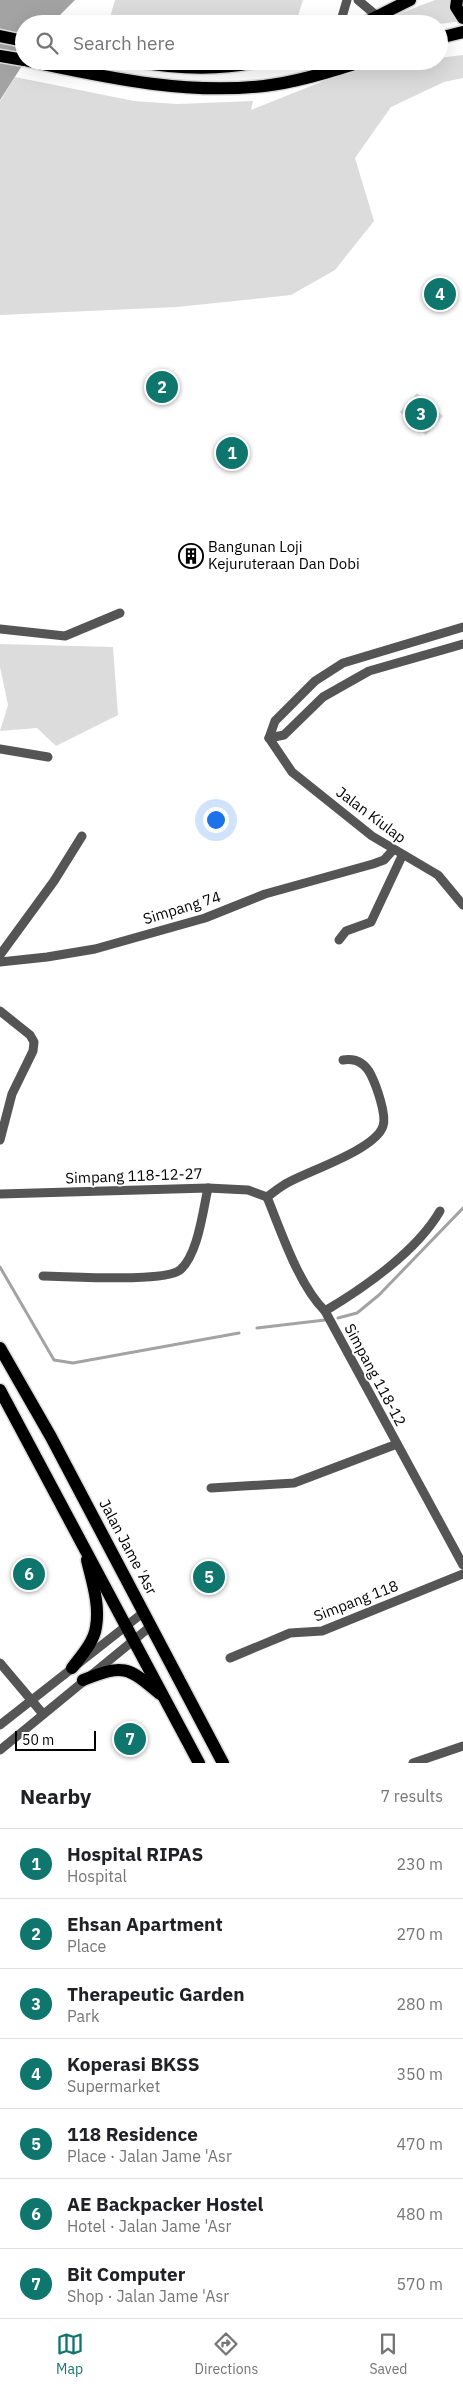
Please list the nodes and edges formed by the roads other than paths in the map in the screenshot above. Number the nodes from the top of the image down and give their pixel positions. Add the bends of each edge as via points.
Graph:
1 (347, 0) edge
2 (358, 0) edge
3 (410, 0) edge
4 (457, 0) edge
5 (343, 15) edge
6 (376, 15) edge
7 (379, 15) edge
8 (463, 18) edge
9 (463, 32) edge
10 (0, 36) edge
11 (448, 36) edge
12 (15, 39) edge
13 (0, 56) edge
14 (15, 58) edge
15 (75, 70) edge
16 (335, 70) edge
17 (120, 613) dead end
18 (463, 628) edge
19 (0, 629) edge
20 (463, 644) edge
21 (269, 738) junction
22 (0, 749) edge
23 (48, 757) dead end
24 (82, 836) dead end
25 (393, 850) junction
26 (402, 856) junction
27 (463, 905) edge
28 (339, 940) dead end
29 (0, 955) edge
30 (0, 962) edge
31 (0, 1011) edge
32 (343, 1060) dead end
33 (0, 1140) edge
34 (208, 1188) junction
35 (0, 1194) edge
36 (267, 1196) junction
37 (440, 1211) dead end
38 (43, 1276) dead end
39 (325, 1312) junction
40 (0, 1348) edge
41 (0, 1390) edge
42 (396, 1444) junction
43 (211, 1488) dead end
44 (83, 1543) junction
45 (463, 1565) edge
46 (463, 1574) edge
47 (144, 1612) junction
48 (127, 1625) junction
49 (151, 1626) junction
50 (134, 1639) junction
51 (230, 1658) dead end
52 (0, 1663) edge
53 (72, 1668) junction
54 (83, 1680) junction
55 (164, 1697) junction
56 (31, 1699) junction
57 (43, 1714) junction
58 (0, 1724) edge
59 (463, 1746) edge
60 (0, 1750) edge
61 (199, 1763) edge
62 (223, 1763) edge
63 (413, 1763) edge

1 - 5 street
2 - 6 street
3 - 7 main road
4 - 8 main road via 456,7
9 - 11 main road
10 - 12 main road
13 - 14 main road
15 - 16 main road via 151,83 215,88 263,86
17 - 19 street via 65,636
18 - 21 street via 344,663 315,681 275,720
20 - 21 street via 369,671 323,697 284,735
21 - 25 street, Jalan Kiulap via 292,772
22 - 23 street
24 - 29 street
25 - 26 street, Jalan Kiulap
25 - 30 street, Simpang 74 via 384,860 373,864 265,894 205,918 95,948 47,958
26 - 27 street, Jalan Kiulap via 438,875
26 - 28 street via 371,922 346,931
31 - 33 street via 34,1042 33,1051 12,1094
32 - 36 street via 360,1062 368,1070 384,1115 384,1125 366,1145 287,1182
34 - 35 street, Simpang 118-12-27
34 - 36 street, Simpang 118-12-27 via 248,1190
34 - 38 street via 190,1256 179,1271 118,1278
36 - 39 street, Simpang 118-12 via 306,1285
37 - 39 street via 433,1223 393,1263 355,1294
39 - 42 street, Simpang 118-12
40 - 47 main road, Jalan Jame 'Asr
41 - 44 main road
42 - 43 street via 294,1483
42 - 45 street, Simpang 118-12
44 - 48 main road
44 - 53 main road via 94,1593 96,1628
46 - 51 street, Simpang 118 via 322,1631 290,1633
47 - 48 street
47 - 49 main road, Jalan Jame 'Asr
48 - 50 main road
48 - 53 street
49 - 50 street
49 - 62 main road, Jalan Jame 'Asr
50 - 54 street
50 - 55 main road
52 - 56 street
53 - 56 street
54 - 55 main road via 119,1668 132,1672
54 - 57 street
55 - 61 main road
56 - 57 street
56 - 58 street
57 - 60 street
59 - 63 street

